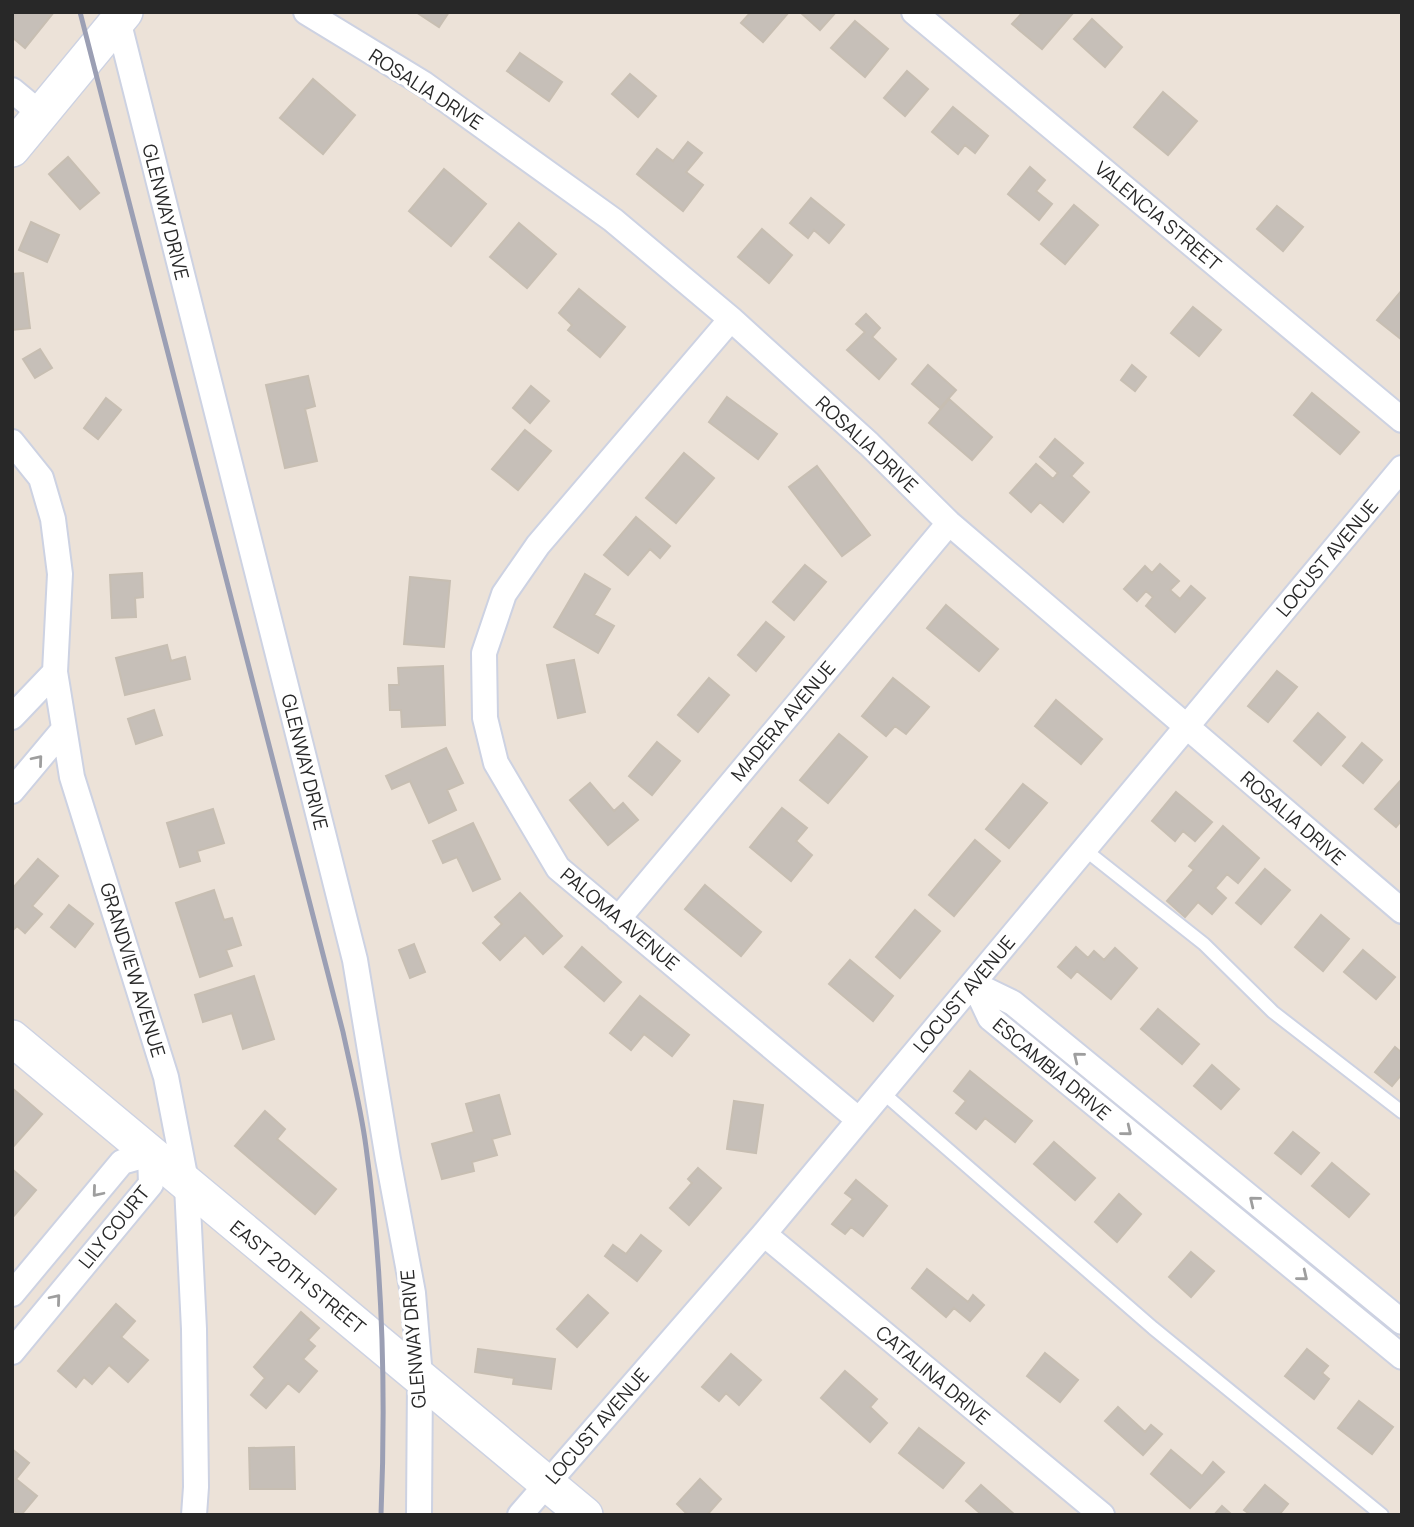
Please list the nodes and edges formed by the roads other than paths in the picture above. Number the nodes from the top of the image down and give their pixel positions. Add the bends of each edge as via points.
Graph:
1 (306, 12) edge
2 (914, 12) edge
3 (121, 16) edge
4 (12, 90) edge
5 (41, 114) junction
6 (12, 149) edge
7 (731, 319) junction
8 (1402, 420) edge
9 (12, 442) edge
10 (1402, 468) edge
11 (949, 523) junction
12 (55, 672) junction
13 (12, 717) edge
14 (1187, 727) junction
15 (64, 729) junction
16 (12, 791) edge
17 (1084, 849) junction
18 (1402, 911) edge
19 (618, 919) junction
20 (974, 984) junction
21 (13, 1040) edge
22 (882, 1092) junction
23 (1402, 1112) edge
24 (859, 1120) junction
25 (150, 1154) junction
26 (187, 1185) junction
27 (764, 1234) junction
28 (12, 1294) edge
29 (1402, 1322) edge
30 (12, 1352) edge
31 (1402, 1357) edge
32 (420, 1377) junction
33 (547, 1483) junction
34 (194, 1515) edge
35 (419, 1515) edge
36 (520, 1515) edge
37 (585, 1515) edge
38 (1102, 1515) edge
39 (1382, 1515) edge

1 - 7 street, ROSALIA DRIVE via 424,84 613,220
2 - 8 street, VALENCIA STREET
3 - 5 street
3 - 32 street, GLENWAY DRIVE via 355,960 413,1293
4 - 5 street
5 - 6 street
7 - 11 street, ROSALIA DRIVE
7 - 19 street, PALOMA AVENUE via 538,545 504,594 484,653 485,718 496,763 558,867
9 - 12 street, GRANDVIEW AVENUE via 41,478 53,519 60,574
10 - 14 street, LOCUST AVENUE
11 - 14 street, ROSALIA DRIVE
11 - 19 street, MADERA AVENUE
12 - 13 street
12 - 15 street, GRANDVIEW AVENUE
14 - 17 street, LOCUST AVENUE
14 - 18 street, ROSALIA DRIVE
16 -> 15 street
15 - 26 street, GRANDVIEW AVENUE via 72,777 166,1077
17 - 20 street, LOCUST AVENUE
17 - 23 lane via 1204,944 1273,1012
19 - 24 street, PALOMA AVENUE
20 - 22 street, LOCUST AVENUE
29 -> 20 street, ESCAMBIA DRIVE via 1013,1003
20 -> 31 street, ESCAMBIA DRIVE via 990,1018
21 - 25 street, EAST 20TH STREET
22 - 24 street, LOCUST AVENUE
22 - 39 lane via 1153,1328
24 - 27 street, LOCUST AVENUE
25 - 26 street, EAST 20TH STREET
25 -> 28 street, LILY COURT via 122,1162
30 -> 25 street, LILY COURT via 151,1184
26 - 32 street, EAST 20TH STREET
26 - 34 street, GRANDVIEW AVENUE via 194,1329
27 - 33 street, LOCUST AVENUE
27 - 38 street, CATALINA DRIVE
32 - 33 street, EAST 20TH STREET
32 - 35 street, GLENWAY DRIVE
33 - 36 street, LOCUST AVENUE
33 - 37 street, EAST 20TH STREET

